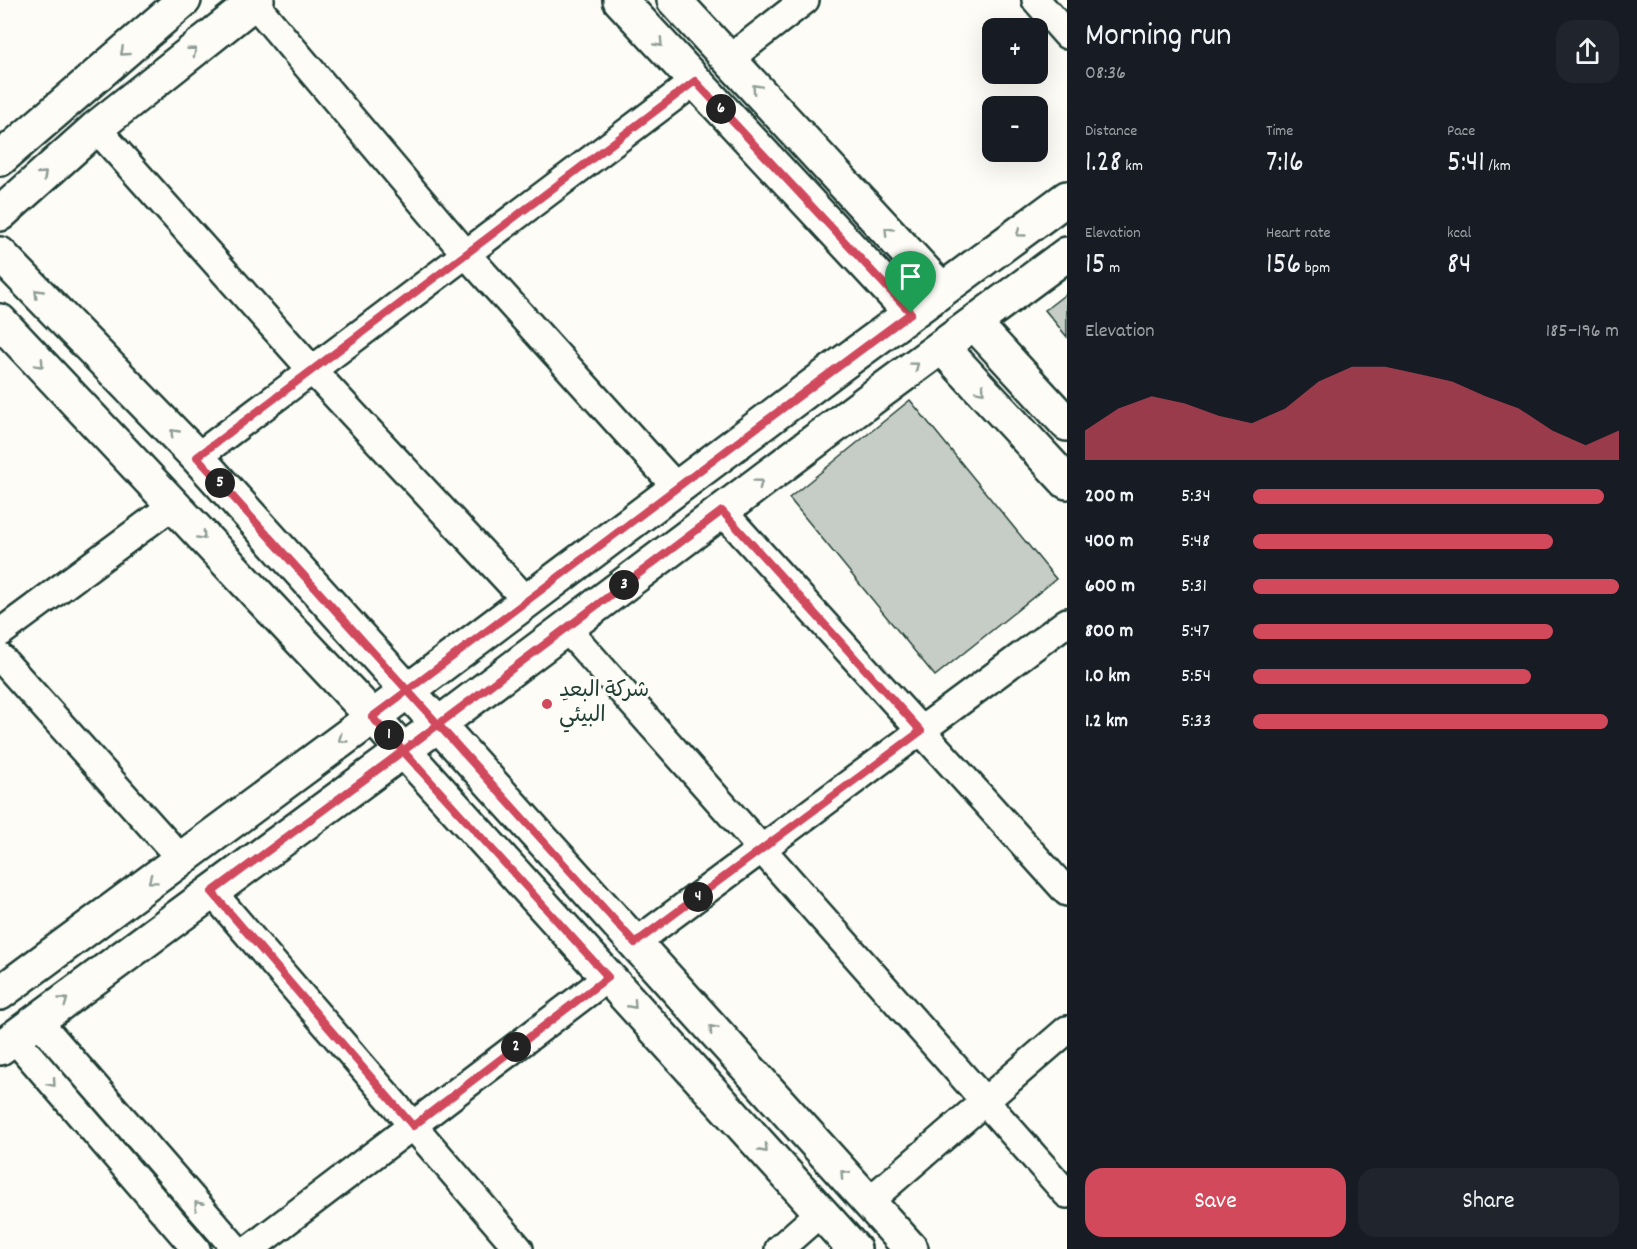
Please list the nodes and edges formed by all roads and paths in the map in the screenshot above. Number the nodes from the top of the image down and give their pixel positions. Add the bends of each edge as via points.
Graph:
1 (184, 0) edge
2 (620, 0) edge
3 (674, 0) edge
4 (805, 0) edge
5 (1036, 0) edge
6 (255, 2) edge
7 (1067, 34) edge
8 (729, 59) junction
9 (695, 81) junction
10 (96, 128) junction
11 (0, 159) edge
12 (1067, 198) edge
13 (0, 214) edge
14 (0, 254) edge
15 (466, 254) junction
16 (1067, 254) edge
17 (942, 290) junction
18 (911, 313) junction
19 (0, 321) edge
20 (974, 323) junction
21 (942, 347) junction
22 (312, 370) junction
23 (1067, 424) edge
24 (197, 457) junction
25 (1067, 482) edge
26 (677, 488) junction
27 (173, 505) junction
28 (722, 511) junction
29 (527, 601) junction
30 (1067, 622) edge
31 (566, 628) junction
32 (0, 633) edge
33 (0, 657) edge
34 (408, 691) junction
35 (372, 717) junction
36 (438, 724) junction
37 (921, 731) junction
38 (403, 751) junction
39 (762, 849) junction
40 (181, 859) junction
41 (212, 892) junction
42 (1067, 892) edge
43 (635, 943) junction
44 (608, 977) junction
45 (0, 993) edge
46 (1067, 1030) edge
47 (17, 1036) edge
48 (985, 1101) junction
49 (413, 1126) junction
50 (1067, 1194) edge
51 (868, 1202) junction
52 (821, 1212) junction
53 (842, 1245) edge
54 (196, 1249) edge
55 (236, 1249) edge
56 (250, 1249) edge
57 (519, 1249) edge
58 (779, 1249) edge
59 (911, 1249) edge

1 -> 11 street
2 -> 9 street
3 - 8 street
4 - 8 street
5 - 7 street
10 -> 6 street
6 - 15 street
17 -> 8 street
9 - 15 street
9 - 18 street
13 -> 10 street
10 - 22 street
12 -> 17 street
24 -> 14 street
15 - 22 street
15 - 26 street
16 - 20 street
17 - 18 street
18 - 26 street
19 -> 27 street
20 - 21 street
20 - 23 street
21 -> 25 street
28 -> 21 street
22 - 24 street
22 - 29 street
24 - 34 street
26 - 29 street
27 - 32 street
27 -> 35 street
28 - 31 street
28 - 37 street
29 - 34 street
30 - 37 street
31 - 36 street
31 - 39 street
33 - 40 street
34 - 35 street
34 - 36 street
35 - 38 street
35 -> 40 street
36 - 38 street
36 - 43 street
37 - 39 street
37 - 42 street
38 - 41 street
38 - 44 street
39 - 43 street
39 - 48 street
40 -> 45 street
47 -> 41 street
41 - 49 street
51 -> 43 street
44 - 49 street
44 -> 52 street
46 - 48 street
47 -> 54 street
55 -> 47 street
48 - 50 street
48 - 51 street
49 - 56 street
49 - 57 street
51 - 59 street
52 - 53 street
52 - 58 street

